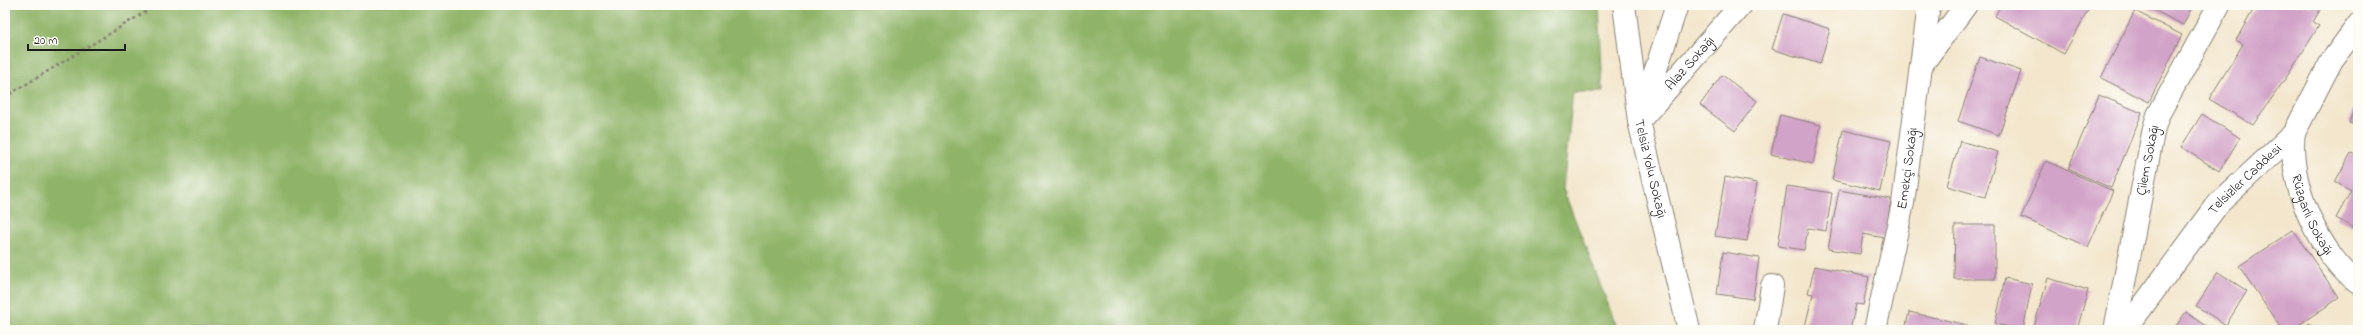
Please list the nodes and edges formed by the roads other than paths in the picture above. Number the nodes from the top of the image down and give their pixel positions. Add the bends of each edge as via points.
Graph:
1 (1624, 5) edge
2 (1677, 5) edge
3 (1741, 5) edge
4 (1929, 5) edge
5 (1966, 5) edge
6 (2219, 5) edge
7 (2358, 25) edge
8 (1922, 64) junction
9 (1639, 121) junction
10 (2294, 134) junction
11 (2358, 284) edge
12 (1772, 286) dead end
13 (1689, 330) edge
14 (1765, 330) edge
15 (1875, 330) edge
16 (2115, 330) edge
17 (2126, 330) edge

1 - 9 street, Telsiz Yolu Sokağı
2 - 9 street
3 - 9 street, Alaz Sokağı
4 - 8 street, Emekçi Sokağı
5 - 8 street
6 - 16 street, Çilem Sokağı via 2158,115
7 - 10 street, Telsizler Caddesi via 2332,60
8 - 15 street, Emekçi Sokağı via 1903,203
9 - 13 street, Telsiz Yolu Sokağı
10 - 11 street, Rüzgarlı Sokağı via 2293,163 2304,202 2324,244
10 - 17 street, Telsizler Caddesi via 2218,204
12 - 14 street

